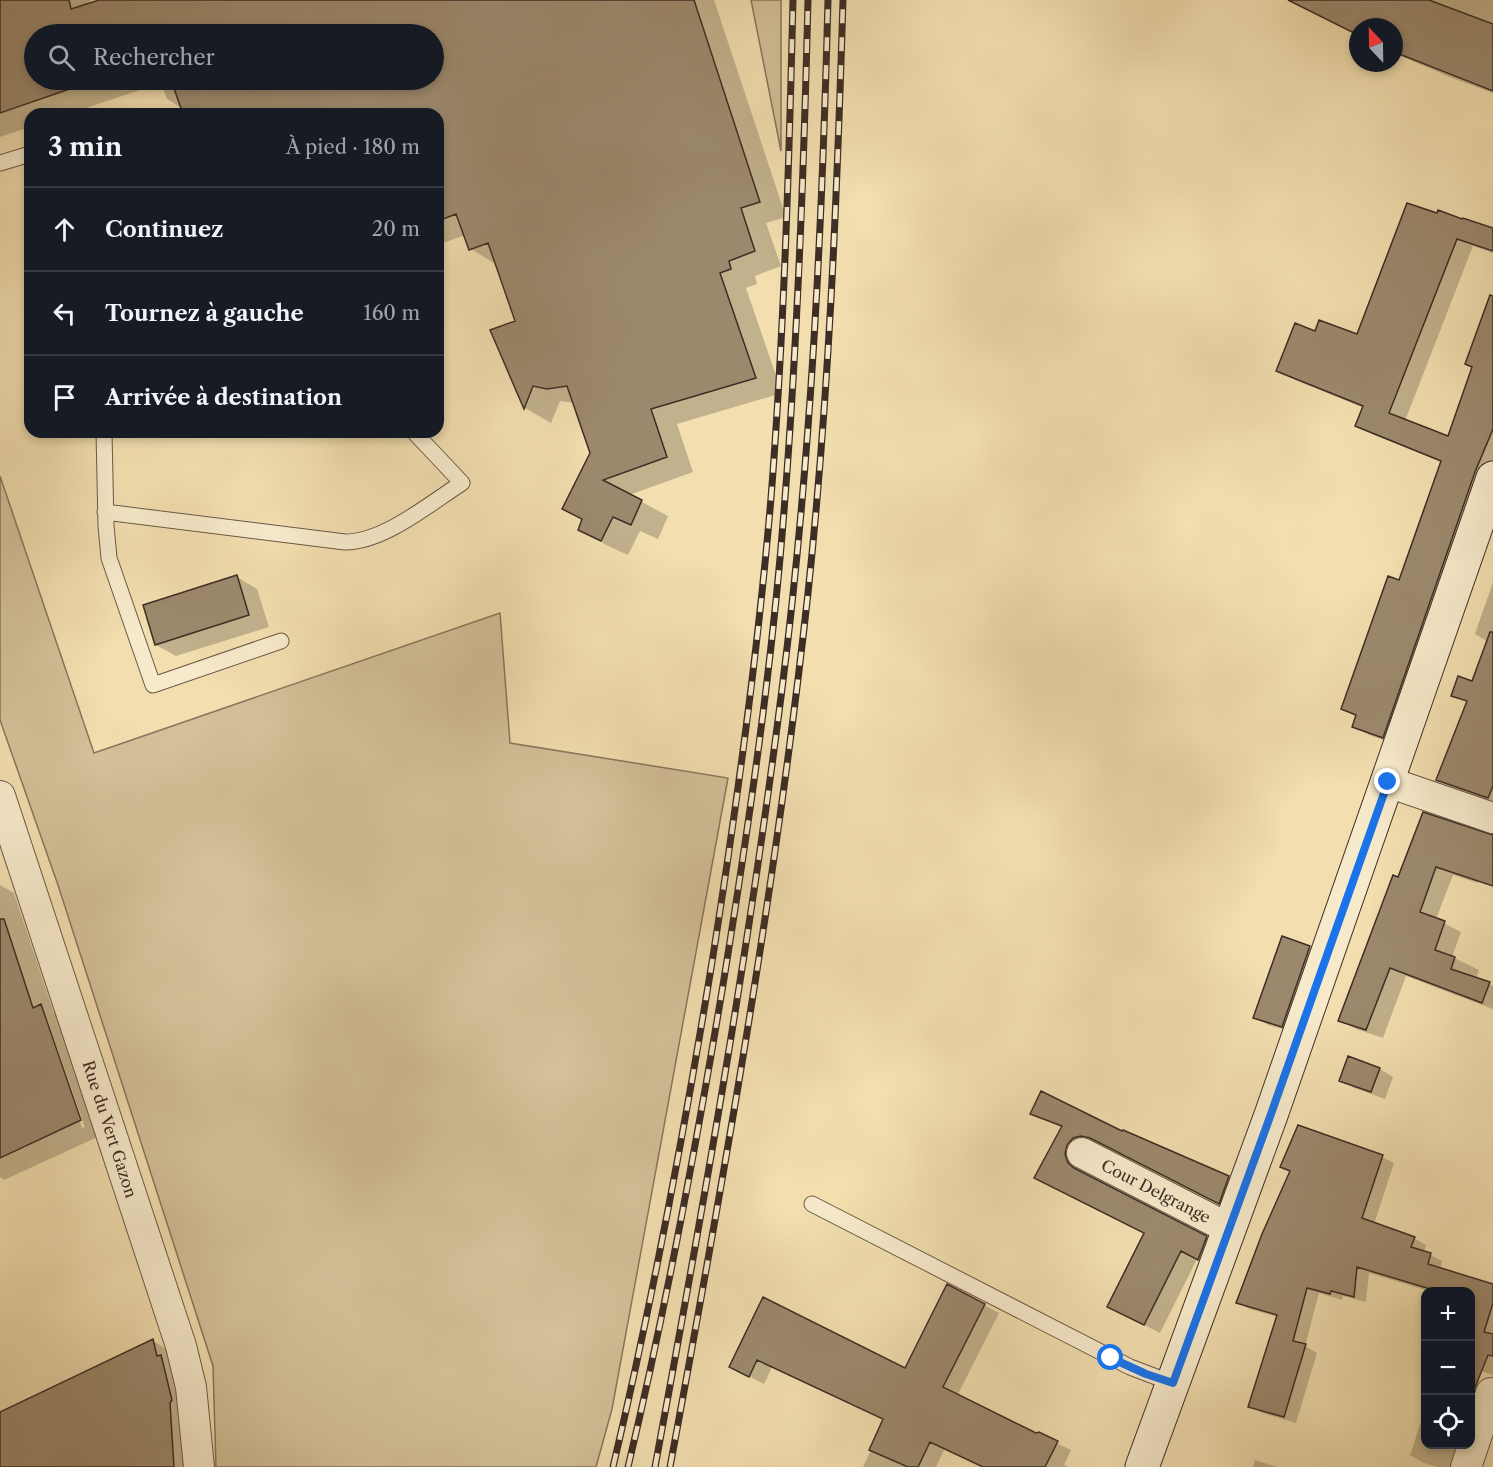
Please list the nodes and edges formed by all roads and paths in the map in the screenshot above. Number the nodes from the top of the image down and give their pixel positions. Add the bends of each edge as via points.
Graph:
1 (24, 156) edge
2 (0, 163) edge
3 (104, 438) edge
4 (420, 438) edge
5 (1493, 478) edge
6 (105, 512) junction
7 (281, 641) dead end
8 (1388, 782) junction
9 (0, 796) edge
10 (1493, 818) edge
11 (1082, 1153) dead end
12 (812, 1204) dead end
13 (1230, 1229) junction
14 (1173, 1383) junction
15 (1491, 1393) dead end
16 (199, 1467) edge
17 (1142, 1467) edge
18 (1466, 1467) edge

1 - 2 lane
3 - 6 lane
4 - 6 lane via 462,483 382,534 358,542
5 - 8 street
6 - 7 lane via 112,572 153,685
8 - 10 street
8 - 13 street
9 - 16 street, Rue du Vert Gazon via 181,1346 191,1387
11 - 13 street, Cour Delgrange
12 - 14 lane via 1130,1367
13 - 14 street
14 - 17 street
15 - 18 street

